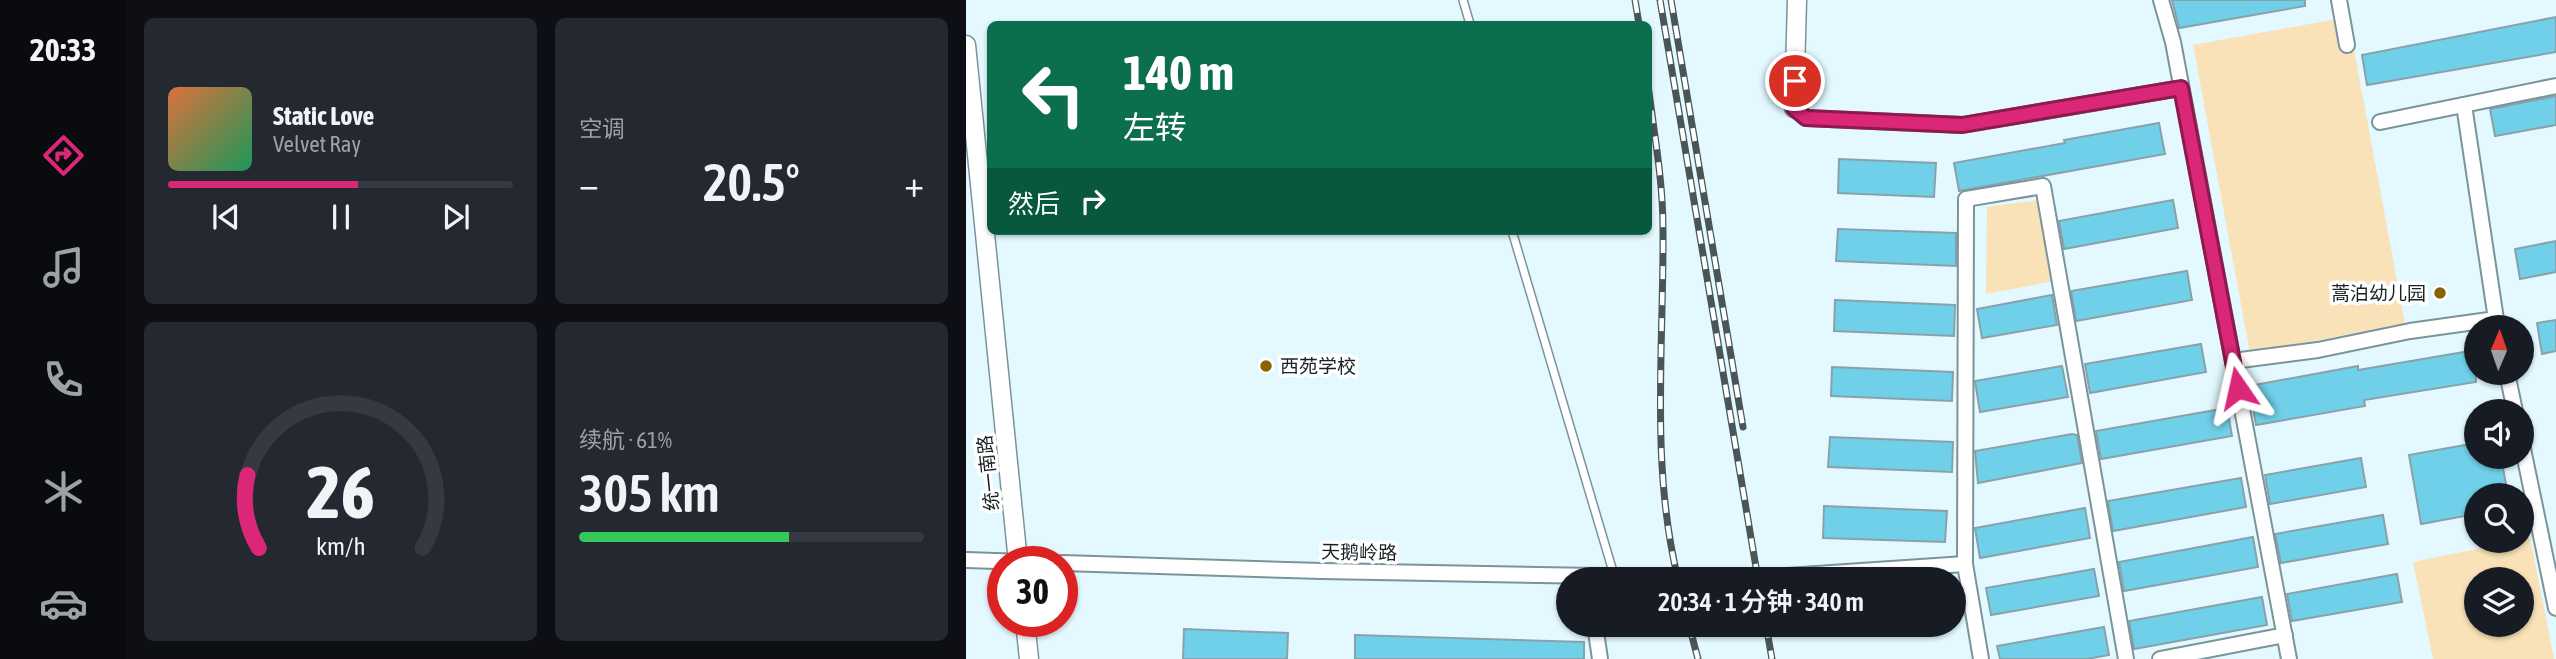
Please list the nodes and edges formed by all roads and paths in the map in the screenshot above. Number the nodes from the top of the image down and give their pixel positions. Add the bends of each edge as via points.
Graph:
1 (1462, 0) edge
2 (1797, 0) edge
3 (2161, 0) edge
4 (2339, 0) edge
5 (1469, 21) edge
6 (966, 45) edge
7 (2347, 45) dead end
8 (2556, 86) edge
9 (2181, 88) junction
10 (2464, 105) junction
11 (1794, 108) joint
12 (2380, 122) dead end
13 (1513, 235) edge
14 (2496, 315) edge
15 (2464, 326) edge
16 (2233, 360) junction
17 (2527, 469) edge
18 (1016, 546) edge
19 (966, 560) edge
20 (987, 561) edge
21 (1078, 563) edge
22 (1965, 564) junction
23 (1612, 567) edge
24 (1920, 567) edge
25 (1556, 577) edge
26 (2556, 608) edge
27 (2285, 635) junction
28 (1027, 637) edge
29 (1597, 637) edge
30 (1029, 659) edge
31 (1600, 659) edge
32 (1981, 659) edge
33 (2126, 659) edge
34 (2160, 659) edge
35 (2289, 659) edge

1 - 5 lane
2 - 11 street
3 - 9 street
4 - 7 street
6 - 18 street, 统一南路
8 - 10 street
9 - 11 street via 1962,125 1806,118
9 - 16 street
10 - 12 street
10 - 14 street
13 - 23 lane
15 - 16 street
16 - 27 street
17 - 26 street
19 - 20 street
21 - 25 street, 天鹅岭路
22 - 24 street
22 - 32 street
22 - 33 street via 1966,200 2043,186
27 - 34 street
27 - 35 street
28 - 30 street
29 - 31 street

